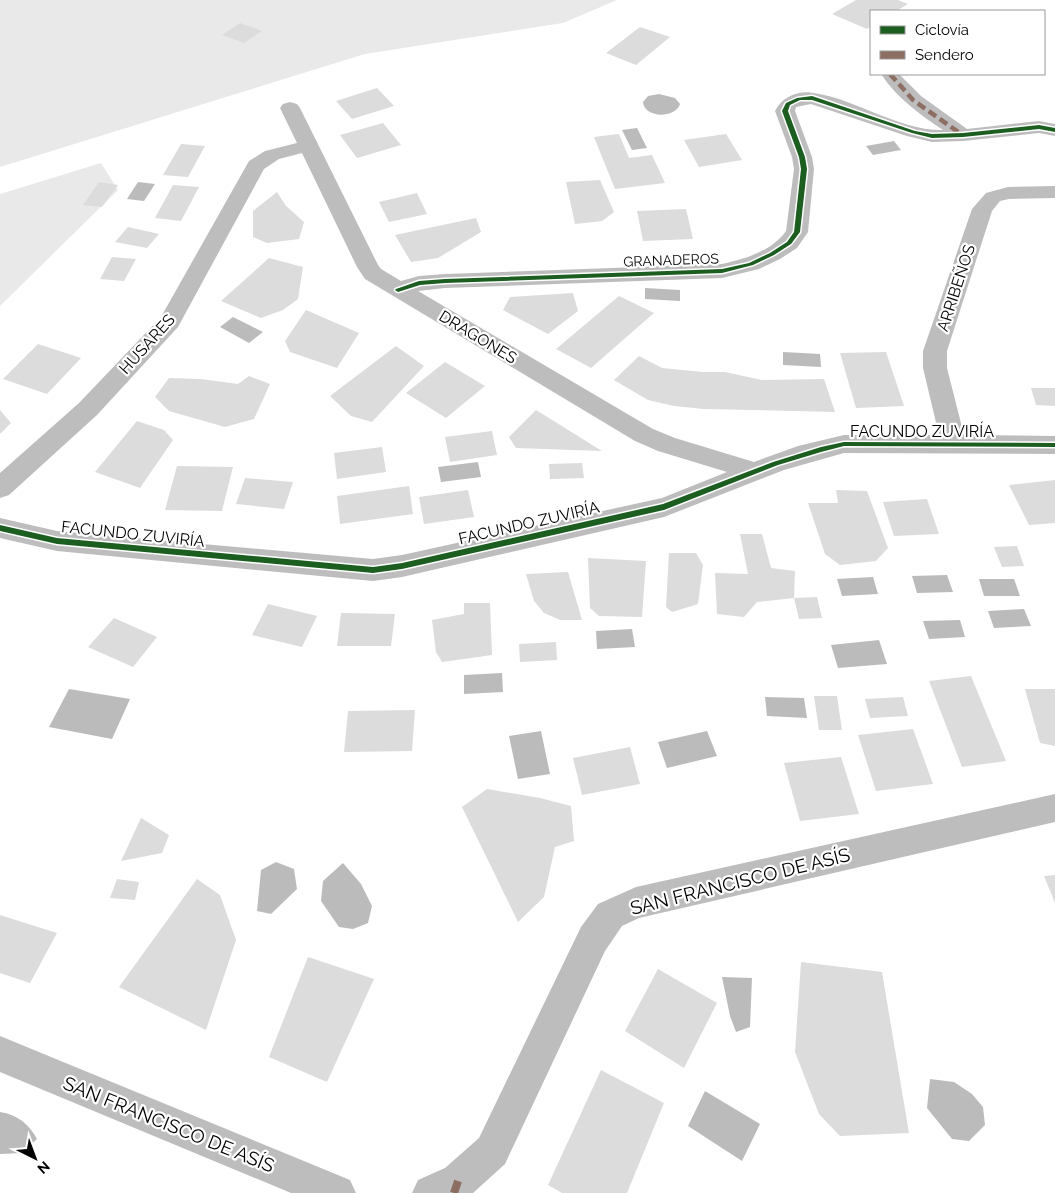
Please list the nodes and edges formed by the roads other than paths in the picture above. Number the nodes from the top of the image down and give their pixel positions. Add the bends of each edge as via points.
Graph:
1 (891, 75) edge
2 (290, 108) dead end
3 (1055, 130) edge
4 (963, 135) junction
5 (308, 146) junction
6 (1055, 192) edge
7 (398, 290) junction
8 (954, 444) junction
9 (1055, 445) edge
10 (754, 471) junction
11 (0, 488) edge
12 (0, 528) edge
13 (1055, 808) edge
14 (0, 1054) edge
15 (337, 1193) edge
16 (431, 1193) edge

1 - 4 street via 898,86
2 - 5 street, DRAGONES
3 - 4 street, GRANADEROS via 1039,127
4 - 7 street, GRANADEROS via 932,136 812,98 799,99 788,104 785,112 804,169 797,232 788,243 751,264 722,271 445,281
5 - 7 street, DRAGONES via 368,267 373,274
5 - 11 street, HUSARES via 272,155 256,165 170,322 88,408
6 - 8 street, ARRIBEÑOS via 1008,193 993,197 982,209 935,351 935,368
7 - 10 street, DRAGONES via 644,436
8 - 9 street, FACUNDO ZUVIRÍA
8 - 10 street, FACUNDO ZUVIRÍA via 844,444 819,448
10 - 12 street, FACUNDO ZUVIRÍA via 701,495 664,506 373,570 56,541
13 - 16 street, SAN FRANCISCO DE ASÍS via 636,903 610,915 594,939 492,1151 458,1181
14 - 15 street, SAN FRANCISCO DE ASÍS

